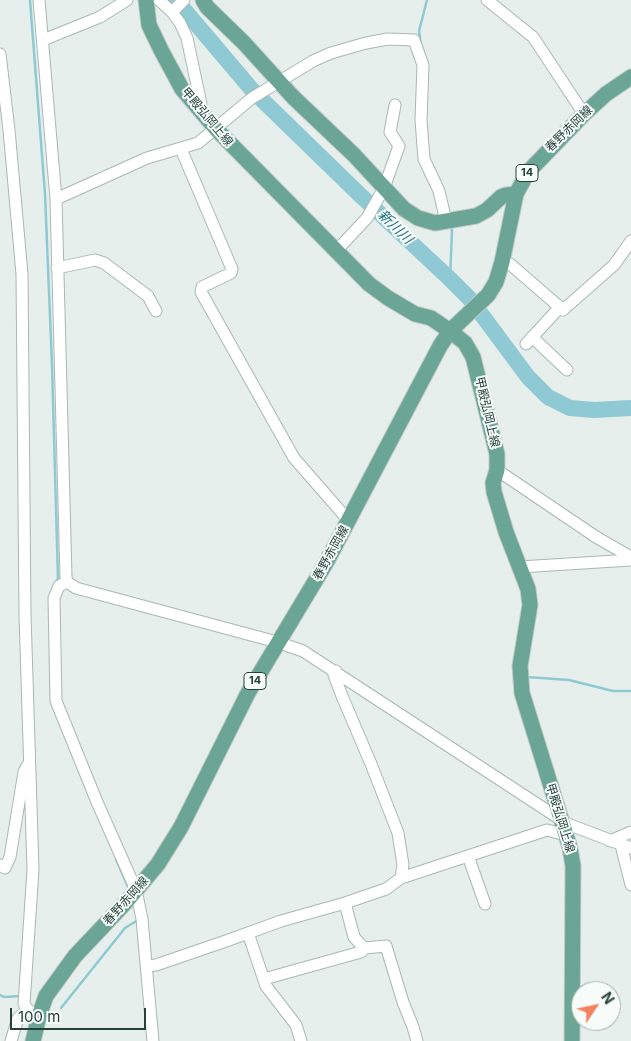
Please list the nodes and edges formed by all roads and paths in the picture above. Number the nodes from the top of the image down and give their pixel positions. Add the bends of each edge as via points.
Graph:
1 (39, 0) edge
2 (127, 0) edge
3 (146, 0) edge
4 (159, 0) edge
5 (203, 0) edge
6 (487, 0) edge
7 (180, 5) edge
8 (42, 40) junction
9 (0, 54) edge
10 (631, 77) edge
11 (280, 81) junction
12 (395, 105) dead end
13 (201, 112) junction
14 (584, 114) junction
15 (216, 129) junction
16 (181, 149) junction
17 (380, 194) junction
18 (516, 194) junction
19 (56, 199) junction
20 (450, 220) junction
21 (631, 241) edge
22 (336, 251) junction
23 (502, 262) junction
24 (57, 268) junction
25 (560, 307) junction
26 (156, 311) dead end
27 (450, 331) junction
28 (567, 370) dead end
29 (497, 470) junction
30 (349, 521) junction
31 (631, 558) edge
32 (520, 567) junction
33 (67, 582) junction
34 (277, 642) junction
35 (336, 671) junction
36 (30, 760) junction
37 (560, 819) junction
38 (631, 832) edge
39 (565, 835) junction
40 (621, 845) edge
41 (468, 856) junction
42 (0, 865) edge
43 (401, 878) junction
44 (631, 884) edge
45 (136, 890) junction
46 (345, 903) junction
47 (485, 904) dead end
48 (248, 933) junction
49 (365, 948) junction
50 (148, 966) junction
51 (264, 980) junction
52 (33, 1013) junction
53 (11, 1041) edge
54 (33, 1041) edge
55 (153, 1041) edge
56 (301, 1041) edge
57 (417, 1041) edge
58 (572, 1041) edge

1 - 8 street
2 - 8 street via 100,17
3 - 13 main road, 甲殿弘岡上線 via 149,25 161,50 182,89
4 - 7 street
5 - 11 main road
6 - 14 street via 533,37
7 - 13 street via 180,23 187,38
8 - 19 street
9 - 36 street via 22,274 25,615
10 - 14 main road, 春野赤岡線 / 14
11 - 15 street via 252,98
11 - 17 main road via 293,98 354,155
11 - 20 street via 331,53 388,39 414,40 423,65 421,120 424,159
12 - 17 street via 390,132 399,146
13 - 15 main road, 甲殿弘岡上線
14 - 18 main road, 春野赤岡線 / 14 via 528,172
15 - 16 street via 198,143
15 - 22 main road, 甲殿弘岡上線
16 - 19 street via 147,158
16 - 30 street via 232,269 231,273 202,288 201,292 294,458
17 - 20 main road via 418,218 435,223
17 - 22 street via 371,212
18 - 20 main road via 506,194 476,216
18 - 23 main road, 春野赤岡線 / 14
19 - 24 street
21 - 25 street via 614,265 563,310
22 - 27 main road, 甲殿弘岡上線 via 388,298 415,314 431,318
23 - 25 street via 510,264
23 - 27 main road, 春野赤岡線 / 14 via 488,295
24 - 26 street via 95,260 104,263 148,296
24 - 33 street
25 - 28 street via 529,340
27 - 29 main road, 甲殿弘岡上線 via 465,343 473,357 497,454
27 - 30 main road, 春野赤岡線 / 14
29 - 31 street
29 - 32 main road, 甲殿弘岡上線 via 494,492
30 - 34 main road, 春野赤岡線 / 14
31 - 32 street
32 - 37 main road, 甲殿弘岡上線 via 530,606 520,666 522,693
33 - 34 street via 76,588
33 - 45 street via 59,586 54,598 56,701
34 - 35 street via 302,651
34 - 45 main road, 春野赤岡線 / 14 via 181,826 158,864
35 - 37 street
35 - 43 street via 334,675 398,833 404,864
36 - 42 street via 24,772 10,857 5,868
36 - 52 street via 34,870 24,1004
37 - 39 main road, 甲殿弘岡上線
37 - 40 street
38 - 40 street
39 - 41 street via 547,830
39 - 58 main road, 甲殿弘岡上線 via 573,866
40 - 44 street
41 - 43 street
41 - 47 street
43 - 46 street via 386,889
45 - 50 street
45 - 52 main road, 春野赤岡線 / 14 via 75,956
46 - 48 street
46 - 49 street via 354,937
48 - 50 street
48 - 51 street
49 - 51 street via 361,952
49 - 57 street via 386,946
50 - 55 street
51 - 56 street via 296,1025
52 - 53 street via 18,1018
52 - 54 main road, 春野赤岡線 / 14

